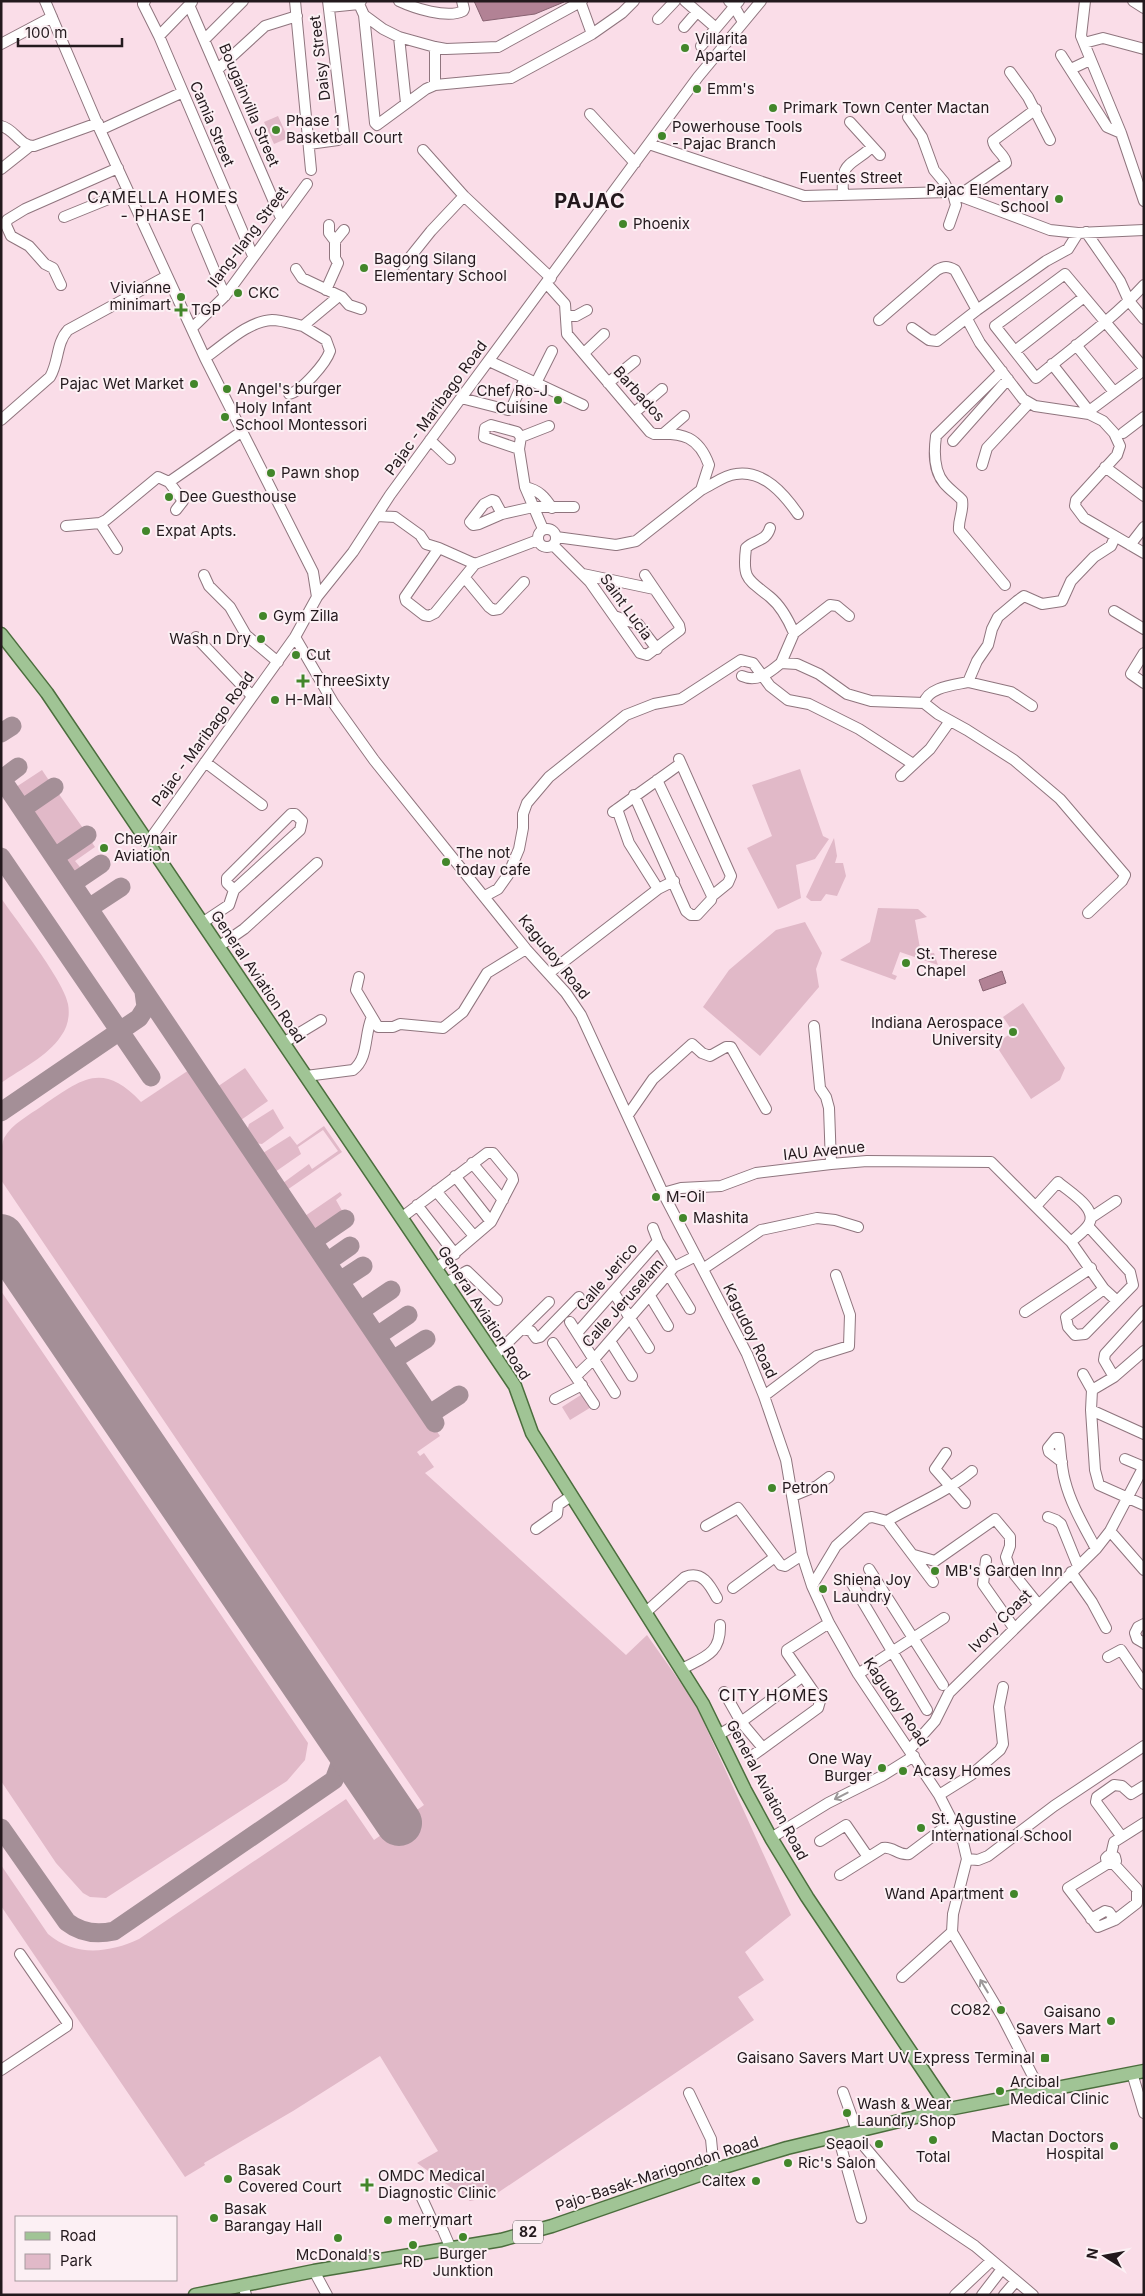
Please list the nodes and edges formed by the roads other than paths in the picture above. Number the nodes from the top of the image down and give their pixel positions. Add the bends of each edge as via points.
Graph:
1 (46, 1) edge
2 (243, 1) edge
3 (295, 1) edge
4 (398, 1) edge
5 (462, 1) edge
6 (634, 1) edge
7 (675, 1) edge
8 (685, 1) edge
9 (761, 1) edge
10 (1085, 1) edge
11 (1133, 1) edge
12 (360, 2) edge
13 (581, 2) edge
14 (144, 3) edge
15 (191, 3) edge
16 (734, 3) edge
17 (329, 4) edge
18 (424, 6) edge
19 (1144, 8) edge
20 (697, 12) junction
21 (364, 14) junction
22 (297, 16) junction
23 (52, 17) junction
24 (658, 19) dead end
25 (743, 22) junction
26 (684, 27) dead end
27 (716, 28) junction
28 (592, 34) junction
29 (159, 36) junction
30 (399, 37) junction
31 (204, 40) junction
32 (1084, 43) junction
33 (1, 44) edge
34 (701, 46) dead end
35 (435, 47) junction
36 (1144, 49) edge
37 (1061, 55) dead end
38 (1090, 60) junction
39 (1071, 69) junction
40 (217, 70) junction
41 (1010, 72) dead end
42 (435, 85) junction
43 (182, 93) junction
44 (406, 103) junction
45 (1036, 110) junction
46 (590, 114) dead end
47 (908, 117) dead end
48 (850, 122) dead end
49 (1, 126) edge
50 (99, 126) junction
51 (1121, 133) junction
52 (1050, 140) dead end
53 (309, 144) junction
54 (650, 144) junction
55 (30, 146) junction
56 (423, 150) dead end
57 (635, 163) junction
58 (118, 168) junction
59 (1, 169) edge
60 (311, 170) dead end
61 (306, 184) dead end
62 (128, 191) junction
63 (953, 194) junction
64 (843, 195) junction
65 (464, 196) junction
66 (1144, 201) edge
67 (64, 217) dead end
68 (281, 218) junction
69 (329, 225) dead end
70 (949, 225) dead end
71 (196, 229) dead end
72 (344, 230) dead end
73 (1144, 230) edge
74 (1082, 233) junction
75 (335, 241) junction
76 (253, 256) junction
77 (403, 266) dead end
78 (296, 269) dead end
79 (167, 276) junction
80 (549, 281) junction
81 (61, 285) dead end
82 (1144, 285) edge
83 (326, 290) junction
84 (225, 296) junction
85 (340, 296) junction
86 (1084, 297) junction
87 (1129, 301) junction
88 (361, 309) dead end
89 (587, 310) dead end
90 (977, 310) junction
91 (567, 316) junction
92 (967, 319) junction
93 (1144, 319) edge
94 (879, 320) dead end
95 (1105, 321) junction
96 (303, 326) junction
97 (192, 328) junction
98 (912, 328) dead end
99 (604, 334) dead end
100 (1076, 345) junction
101 (552, 351) dead end
102 (1015, 351) junction
103 (584, 353) junction
104 (205, 358) junction
105 (489, 360) junction
106 (635, 361) dead end
107 (1052, 364) junction
108 (1144, 369) edge
109 (1005, 375) junction
110 (525, 378) junction
111 (536, 383) junction
112 (608, 383) junction
113 (662, 389) dead end
114 (1114, 392) junction
115 (289, 394) dead end
116 (461, 398) junction
117 (1028, 403) junction
118 (583, 405) dead end
119 (634, 413) junction
120 (684, 416) dead end
121 (1144, 417) edge
122 (1, 420) edge
123 (549, 426) dead end
124 (241, 432) junction
125 (1123, 433) dead end
126 (663, 434) junction
127 (521, 437) junction
128 (430, 440) junction
129 (953, 441) dead end
130 (518, 449) junction
131 (450, 459) dead end
132 (982, 465) dead end
133 (1105, 467) junction
134 (169, 482) junction
135 (525, 487) junction
136 (701, 490) junction
137 (390, 495) junction
138 (1144, 496) edge
139 (533, 507) junction
140 (552, 508) junction
141 (574, 508) dead end
142 (176, 510) dead end
143 (502, 514) dead end
144 (798, 514) dead end
145 (377, 516) junction
146 (395, 517) junction
147 (100, 523) junction
148 (66, 526) dead end
149 (1144, 527) edge
150 (770, 528) dead end
151 (543, 529) junction
152 (1115, 536) junction
153 (538, 540) junction
154 (554, 541) junction
155 (1130, 545) junction
156 (439, 548) junction
157 (117, 549) dead end
158 (1144, 553) edge
159 (476, 564) junction
160 (313, 572) junction
161 (584, 574) junction
162 (645, 574) dead end
163 (204, 575) dead end
164 (465, 578) junction
165 (331, 579) junction
166 (524, 582) dead end
167 (1005, 585) dead end
168 (654, 589) junction
169 (318, 598) junction
170 (1114, 611) dead end
171 (614, 616) junction
172 (850, 616) dead end
173 (1144, 630) edge
174 (794, 633) junction
175 (1, 634) edge
176 (196, 637) dead end
177 (295, 637) junction
178 (657, 649) junction
179 (1144, 653) edge
180 (278, 662) junction
181 (782, 663) junction
182 (764, 675) junction
183 (742, 676) dead end
184 (968, 682) junction
185 (1144, 682) edge
186 (252, 696) junction
187 (924, 703) junction
188 (1032, 706) dead end
189 (950, 721) junction
190 (205, 762) junction
191 (913, 764) junction
192 (901, 776) dead end
193 (657, 780) junction
194 (634, 795) junction
195 (262, 806) dead end
196 (148, 842) junction
197 (257, 848) junction
198 (267, 860) junction
199 (317, 863) dead end
200 (674, 882) junction
201 (658, 889) junction
202 (234, 890) junction
203 (485, 896) junction
204 (712, 896) junction
205 (1088, 913) dead end
206 (202, 922) junction
207 (218, 947) junction
208 (526, 949) junction
209 (549, 973) junction
210 (359, 977) dead end
211 (372, 1017) junction
212 (321, 1020) dead end
213 (814, 1026) dead end
214 (283, 1042) junction
215 (306, 1076) junction
216 (766, 1109) dead end
217 (628, 1115) junction
218 (472, 1163) junction
219 (831, 1164) junction
220 (455, 1176) junction
221 (436, 1191) junction
222 (663, 1193) junction
223 (503, 1200) junction
224 (1116, 1202) dead end
225 (417, 1206) junction
226 (1036, 1206) junction
227 (401, 1218) junction
228 (491, 1222) junction
229 (1090, 1222) junction
230 (858, 1227) dead end
231 (653, 1228) dead end
232 (474, 1236) junction
233 (658, 1241) junction
234 (1072, 1242) junction
235 (455, 1254) junction
236 (696, 1256) junction
237 (1091, 1268) junction
238 (436, 1269) junction
239 (703, 1269) junction
240 (671, 1271) junction
241 (836, 1275) dead end
242 (446, 1283) junction
243 (1104, 1289) junction
244 (614, 1293) junction
245 (650, 1296) junction
246 (579, 1297) dead end
247 (497, 1300) dead end
248 (549, 1302) dead end
249 (1118, 1302) junction
250 (690, 1309) dead end
251 (1144, 1311) edge
252 (1025, 1312) dead end
253 (629, 1319) junction
254 (570, 1322) dead end
255 (668, 1326) dead end
256 (523, 1329) junction
257 (577, 1333) junction
258 (610, 1341) junction
259 (553, 1343) dead end
260 (649, 1348) dead end
261 (1144, 1351) edge
262 (495, 1355) junction
263 (594, 1358) junction
264 (1083, 1374) dead end
265 (632, 1376) dead end
266 (1114, 1377) junction
267 (579, 1380) junction
268 (1092, 1390) junction
269 (615, 1393) dead end
270 (764, 1396) junction
271 (555, 1399) dead end
272 (594, 1404) dead end
273 (1091, 1410) junction
274 (1144, 1434) edge
275 (946, 1453) dead end
276 (1125, 1459) dead end
277 (1062, 1462) dead end
278 (1144, 1467) edge
279 (972, 1471) dead end
280 (829, 1477) dead end
281 (952, 1487) junction
282 (571, 1496) junction
283 (793, 1496) junction
284 (1129, 1498) junction
285 (965, 1502) dead end
286 (1144, 1505) edge
287 (1048, 1517) dead end
288 (887, 1521) junction
289 (706, 1526) dead end
290 (536, 1529) dead end
291 (1110, 1530) junction
292 (1096, 1549) junction
293 (802, 1555) junction
294 (914, 1555) junction
295 (775, 1557) junction
296 (986, 1560) dead end
297 (869, 1569) dead end
298 (1074, 1569) junction
299 (1144, 1570) edge
300 (851, 1582) dead end
301 (933, 1582) dead end
302 (812, 1586) junction
303 (732, 1588) dead end
304 (717, 1598) dead end
305 (1038, 1604) junction
306 (645, 1613) junction
307 (944, 1618) dead end
308 (829, 1623) junction
309 (1144, 1624) edge
310 (720, 1625) dead end
311 (1014, 1628) junction
312 (1106, 1628) dead end
313 (913, 1640) junction
314 (1140, 1641) edge
315 (1121, 1650) junction
316 (893, 1651) junction
317 (1108, 1657) dead end
318 (682, 1669) junction
319 (858, 1674) junction
320 (802, 1678) junction
321 (943, 1684) dead end
322 (1144, 1684) edge
323 (1003, 1686) dead end
324 (724, 1692) dead end
325 (927, 1710) dead end
326 (741, 1722) junction
327 (718, 1735) junction
328 (1144, 1746) edge
329 (763, 1748) junction
330 (912, 1752) junction
331 (752, 1756) dead end
332 (1144, 1786) edge
333 (939, 1795) junction
334 (953, 1821) junction
335 (1144, 1823) edge
336 (1122, 1837) junction
337 (771, 1838) junction
338 (820, 1841) dead end
339 (868, 1857) junction
340 (967, 1859) junction
341 (1111, 1861) junction
342 (840, 1875) dead end
343 (952, 1932) junction
344 (20, 1954) dead end
345 (902, 1977) dead end
346 (1, 2070) edge
347 (1138, 2072) edge
348 (1040, 2090) junction
349 (843, 2092) dead end
350 (689, 2093) dead end
351 (948, 2109) junction
352 (1144, 2113) edge
353 (855, 2132) junction
354 (838, 2136) junction
355 (714, 2170) junction
356 (421, 2196) dead end
357 (861, 2218) dead end
358 (452, 2249) junction
359 (991, 2260) junction
360 (1002, 2269) junction
361 (314, 2271) junction
362 (1016, 2281) junction
363 (244, 2290) edge
364 (195, 2295) edge
365 (326, 2295) edge
366 (955, 2295) edge
367 (982, 2295) edge
368 (1004, 2295) edge
369 (1033, 2295) edge

1 - 23 street
2 - 31 street
3 - 22 street
4 - 18 street
5 - 18 street via 464,9 459,13
6 - 28 street via 622,14
7 - 24 street
8 - 20 street
9 - 25 street, Pajac - Maribago Road
10 - 32 street via 1081,36
11 - 19 street
12 - 17 street
12 - 21 street
13 - 28 street
13 - 35 street via 498,47
14 - 29 street, Camia Street
15 - 29 street
15 - 31 street, Bougainvilla Street
16 - 25 street
16 - 27 street
17 - 53 street, Daisy Street via 344,133 338,140
20 - 26 street
20 - 27 street
21 - 30 street
21 - 44 street via 376,125
22 - 40 street via 265,26
22 - 53 street
23 - 33 street
23 - 50 street
25 - 54 street, Pajac - Maribago Road
27 - 34 street
28 - 42 street via 512,78
29 - 43 street, Camia Street
30 - 35 street
30 - 44 street
31 - 40 street, Bougainvilla Street
32 - 36 street via 1104,38
32 - 38 street
35 - 42 street
37 - 39 street
38 - 39 street
38 - 51 street
39 - 51 street via 1107,127
40 - 68 street, Bougainvilla Street
41 - 45 street
42 - 44 street
43 - 50 street
43 - 76 street, Camia Street
45 - 52 street
45 - 63 street via 993,141 1006,163
46 - 57 street
47 - 63 street via 922,137 934,170
48 - 64 street via 876,151 844,168
49 - 55 street via 7,127
50 - 55 street
50 - 58 street
51 - 66 street
53 - 60 street
54 - 57 street, Pajac - Maribago Road
54 - 64 street, Fuentes Street via 796,194
55 - 59 street
56 - 65 street, Barbados
57 - 80 street, Pajac - Maribago Road
58 - 62 street
58 - 81 street via 6,220 11,236 29,246 53,268
61 - 68 street, Ilang-Ilang Street
62 - 67 street
62 - 79 street
63 - 64 street, Fuentes Street
63 - 70 street via 956,205
63 - 74 street, Fuentes Street via 1050,230
65 - 77 street
65 - 80 street, Barbados
68 - 76 street, Ilang-Ilang Street
69 - 75 street via 328,233
71 - 84 street
72 - 75 street
73 - 74 street, Fuentes Street
74 - 87 street via 1120,281
74 - 90 street via 1068,249
75 - 83 street via 338,263
76 - 84 street, Ilang-Ilang Street
78 - 83 street via 302,278
79 - 97 street
79 - 122 street via 68,330 59,346 50,377
80 - 91 street, Barbados via 565,304
80 - 105 street, Pajac - Maribago Road
82 - 87 street
83 - 85 street
84 - 97 street, Ilang-Ilang Street
85 - 88 street via 349,305
85 - 96 street
86 - 95 street
86 - 102 street
86 - 102 street via 1064,274 995,326
87 - 93 street
87 - 95 street
89 - 91 street via 576,316
90 - 92 street
90 - 94 street via 955,270 944,267
91 - 103 street, Barbados via 568,334
92 - 98 street via 933,342
92 - 109 street via 980,343
95 - 100 street
95 - 108 street
96 - 104 street via 266,321 246,329
96 - 115 street via 326,340 330,350 312,377 298,391
97 - 104 street
99 - 103 street
100 - 107 street
100 - 114 street
101 - 111 street
102 - 107 street via 1036,378
103 - 112 street, Barbados
104 - 124 street
105 - 110 street
105 - 116 street, Pajac - Maribago Road
106 - 112 street
107 - 114 street via 1089,411
108 - 114 street
109 - 117 street
109 - 129 street
109 - 167 street via 936,436 934,451 944,484 962,500 959,530
110 - 111 street
110 - 116 street via 508,410
111 - 118 street
112 - 119 street, Barbados
113 - 119 street
116 - 128 street, Pajac - Maribago Road
117 - 132 street via 987,448
117 - 133 street via 1089,414 1103,421 1114,432 1120,446 1117,455
119 - 126 street, Barbados via 650,432
120 - 126 street
121 - 125 street
123 - 127 street
124 - 134 street
124 - 160 street
126 - 136 street, Barbados via 689,437 699,445 709,465
127 - 130 street
127 - 130 street via 517,432 490,425 484,432 486,438
128 - 131 street
128 - 137 street, Pajac - Maribago Road
130 - 135 street
133 - 138 street
133 - 152 street via 1076,500 1075,506 1084,518
134 - 142 street via 183,501
134 - 147 street via 158,477
135 - 139 street
135 - 140 street via 546,497
136 - 144 street via 733,474 751,475 775,487
136 - 154 street via 628,544
137 - 145 street, Pajac - Maribago Road
137 - 146 street
139 - 140 street
139 - 143 street
139 - 151 street
140 - 141 street
145 - 146 street
145 - 165 street, Pajac - Maribago Road
146 - 156 street via 420,535 426,544
147 - 148 street
147 - 157 street
149 - 155 street
150 - 174 street via 768,536 746,548 749,582 779,607
151 - 153 street
151 - 154 street via 551,529
152 - 155 street
152 - 184 street via 1111,546 1094,557 1071,582 1062,601 1042,604 1024,596 1003,612 994,624 988,645
153 - 154 street via 544,547
153 - 159 street
154 - 161 street, Saint Lucia
155 - 158 street
156 - 159 street
156 - 164 street via 407,594 406,601 429,616
159 - 164 street
160 - 165 street
160 - 169 street
161 - 168 street
161 - 171 street, Saint Lucia
162 - 168 street
163 - 180 street via 209,586 230,607 246,635
164 - 166 street via 493,610 499,609
165 - 169 street, Pajac - Maribago Road
168 - 178 street, Saint Lucia via 680,630
169 - 177 street, Pajac - Maribago Road
170 - 173 street
171 - 178 street via 638,624
171 - 178 street, Saint Lucia via 640,652 648,655
172 - 174 street via 830,605
174 - 181 street
175 - 196 main road, General Aviation Road via 47,693
176 - 186 street
177 - 180 street, Pajac - Maribago Road
177 - 203 street, Kagudoy Road via 334,704 374,760
179 - 185 street via 1130,674
180 - 186 street, Pajac - Maribago Road
181 - 182 street
181 - 187 street via 797,664 819,674 847,694 871,701
182 - 183 street via 757,678
182 - 191 street via 770,686 788,700 809,704 859,729
182 - 203 street via 753,663 741,660 681,699 654,704 614,724 549,777 527,802 519,849 508,875 498,889
184 - 187 street via 935,691 927,696
184 - 188 street via 1011,692
186 - 190 street, Pajac - Maribago Road
187 - 189 street
189 - 191 street via 930,749
189 - 205 street via 1014,760 1060,798 1121,868 1125,875 1122,881
190 - 195 street
190 - 196 street, Pajac - Maribago Road
191 - 192 street
193 - 194 street
193 - 204 street
193 - 204 street via 680,762 731,876 728,883
194 - 200 street
194 - 201 street via 615,810 629,842
196 - 206 main road, General Aviation Road
197 - 198 street
197 - 198 street via 291,814 302,821 300,830
197 - 202 street via 227,878 226,883
198 - 202 street
199 - 207 street via 250,924
200 - 201 street
200 - 204 street via 686,911 691,915 697,916
201 - 209 street
202 - 206 street via 229,905
203 - 208 street, Kagudoy Road
206 - 207 main road, General Aviation Road
207 - 214 main road, General Aviation Road
208 - 209 street, Kagudoy Road
208 - 211 street via 487,973 463,1012 443,1028 400,1024 378,1027
209 - 217 street, Kagudoy Road via 581,1015
210 - 211 street via 356,990
211 - 215 street via 358,1066 353,1070
212 - 214 street
213 - 219 street via 820,1088 829,1108
214 - 215 main road, General Aviation Road
215 - 227 main road, General Aviation Road
216 - 217 street via 731,1047 710,1056 692,1044 653,1079
217 - 222 street, Kagudoy Road
218 - 220 street
218 - 223 street
218 - 223 street via 487,1152 493,1153 513,1178
219 - 222 street, IAU Avenue via 756,1173 721,1186 681,1188
219 - 226 street, IAU Avenue via 867,1161 991,1162
220 - 221 street
220 - 228 street
221 - 225 street
221 - 232 street
222 - 236 street, Kagudoy Road
223 - 228 street
224 - 229 street
225 - 227 street
225 - 235 street
226 - 229 street via 1058,1182 1089,1210
226 - 234 street
227 - 238 main road, General Aviation Road
228 - 232 street
229 - 234 street
229 - 249 street via 1133,1279 1133,1285
230 - 239 street via 817,1218 762,1230
231 - 233 street
232 - 235 street
233 - 240 street
233 - 244 street, Calle Jerico
234 - 237 street
235 - 238 street
236 - 239 street, Kagudoy Road
236 - 240 street, Calle Jeruselam
237 - 243 street
237 - 252 street
238 - 242 main road, General Aviation Road
239 - 270 street, Kagudoy Road via 747,1354
240 - 245 street, Calle Jeruselam
240 - 250 street
241 - 270 street via 850,1315 849,1346 818,1356
242 - 247 street via 467,1271
242 - 262 main road, General Aviation Road
243 - 249 street
243 - 249 street via 1066,1318 1072,1332 1080,1336 1085,1334
244 - 253 street
244 - 257 street, Calle Jerico
245 - 253 street, Calle Jeruselam
245 - 255 street
246 - 256 street via 540,1338
248 - 256 street
251 - 266 street via 1105,1354 1104,1360
253 - 258 street, Calle Jeruselam
253 - 260 street
254 - 257 street
256 - 262 street
257 - 263 street
258 - 263 street, Calle Jeruselam
258 - 265 street
259 - 267 street
261 - 266 street
262 - 282 main road, General Aviation Road via 515,1386 532,1433
263 - 267 street, Calle Jeruselam
263 - 269 street
264 - 268 street
266 - 268 street
267 - 271 street, Calle Jeruselam
267 - 272 street
268 - 273 street
270 - 283 street, Kagudoy Road via 786,1460
273 - 274 street
273 - 284 street via 1096,1479 1099,1485
275 - 281 street via 935,1469
276 - 278 street
277 - 292 street via 1069,1494
278 - 284 street, Ivory Coast
279 - 281 street
280 - 283 street
281 - 285 street
281 - 288 street
282 - 290 street via 558,1505 557,1514
282 - 306 main road, General Aviation Road
283 - 293 street, Kagudoy Road
284 - 286 street
284 - 291 street, Ivory Coast
287 - 298 street via 1061,1524
288 - 294 street
288 - 302 street via 867,1518 836,1546
289 - 295 street via 738,1508
291 - 292 street, Ivory Coast
291 - 299 street
292 - 298 street, Ivory Coast
293 - 295 street via 783,1567
293 - 302 street, Kagudoy Road
294 - 301 street
294 - 305 street via 936,1561 995,1518 1010,1537 1006,1557 1010,1569
295 - 303 street
296 - 311 street via 982,1584
297 - 313 street
298 - 305 street, Ivory Coast
298 - 312 street
300 - 316 street
302 - 308 street, Kagudoy Road
304 - 306 street via 703,1578 690,1575
305 - 311 street, Ivory Coast
306 - 318 main road, General Aviation Road
307 - 313 street
308 - 319 street, Kagudoy Road
308 - 320 street via 787,1650 787,1656
309 - 314 street via 1136,1630
310 - 318 street via 720,1636 713,1651
311 - 330 street, Ivory Coast via 949,1693 935,1721
313 - 316 street
313 - 321 street
314 - 315 street
315 - 317 street
315 - 322 street
316 - 319 street
316 - 325 street
318 - 327 main road, General Aviation Road
319 - 330 street, Kagudoy Road
320 - 326 street
320 - 329 street via 820,1701 818,1708
323 - 333 street via 999,1707 1003,1744 1000,1750 971,1775
324 - 326 street
326 - 327 street
326 - 329 street
327 - 337 main road, General Aviation Road
328 - 340 street via 1054,1806 988,1856 978,1860
329 - 331 street
330 - 333 street, Kagudoy Road
330 -> 337 street, Ivory Coast via 882,1776 828,1803
332 - 336 street via 1131,1794 1122,1786 1114,1785 1097,1797 1096,1802
333 - 334 street, Kagudoy Road
334 - 339 street via 909,1854 884,1847
334 - 340 street, Kagudoy Road
335 - 336 street
336 - 341 street via 1114,1842
337 - 351 main road, General Aviation Road
338 - 339 street via 846,1825
339 - 342 street
340 - 343 street via 953,1914
341 - 341 street via 1138,1889 1137,1903 1115,1920 1104,1910 1092,1919 1068,1888
343 - 345 street
348 -> 343 street via 1003,2018
344 - 346 street via 67,2026
347 - 348 main road, 82
347 - 352 street
348 - 351 main road, Pajo-Basak-Marigondon Road / 82
349 - 353 street
350 - 355 street via 711,2139
351 - 353 main road, Pajo-Basak-Marigondon Road / 82
353 - 354 main road, Pajo-Basak-Marigondon Road / 82
353 - 359 street via 914,2205
354 - 355 main road, Pajo-Basak-Marigondon Road / 82
354 - 357 street
355 - 358 main road, Pajo-Basak-Marigondon Road / 82 via 552,2226
356 - 358 street via 432,2220 442,2228
358 - 361 main road, Pajo-Basak-Marigondon Road / 82
359 - 360 street
359 - 366 street
360 - 362 street
360 - 367 street
361 - 363 main road, Pajo-Basak-Marigondon Road / 82
361 - 365 street
362 - 368 street
362 - 369 street
363 - 364 main road, Pajo-Basak-Marigondon Road / 82

